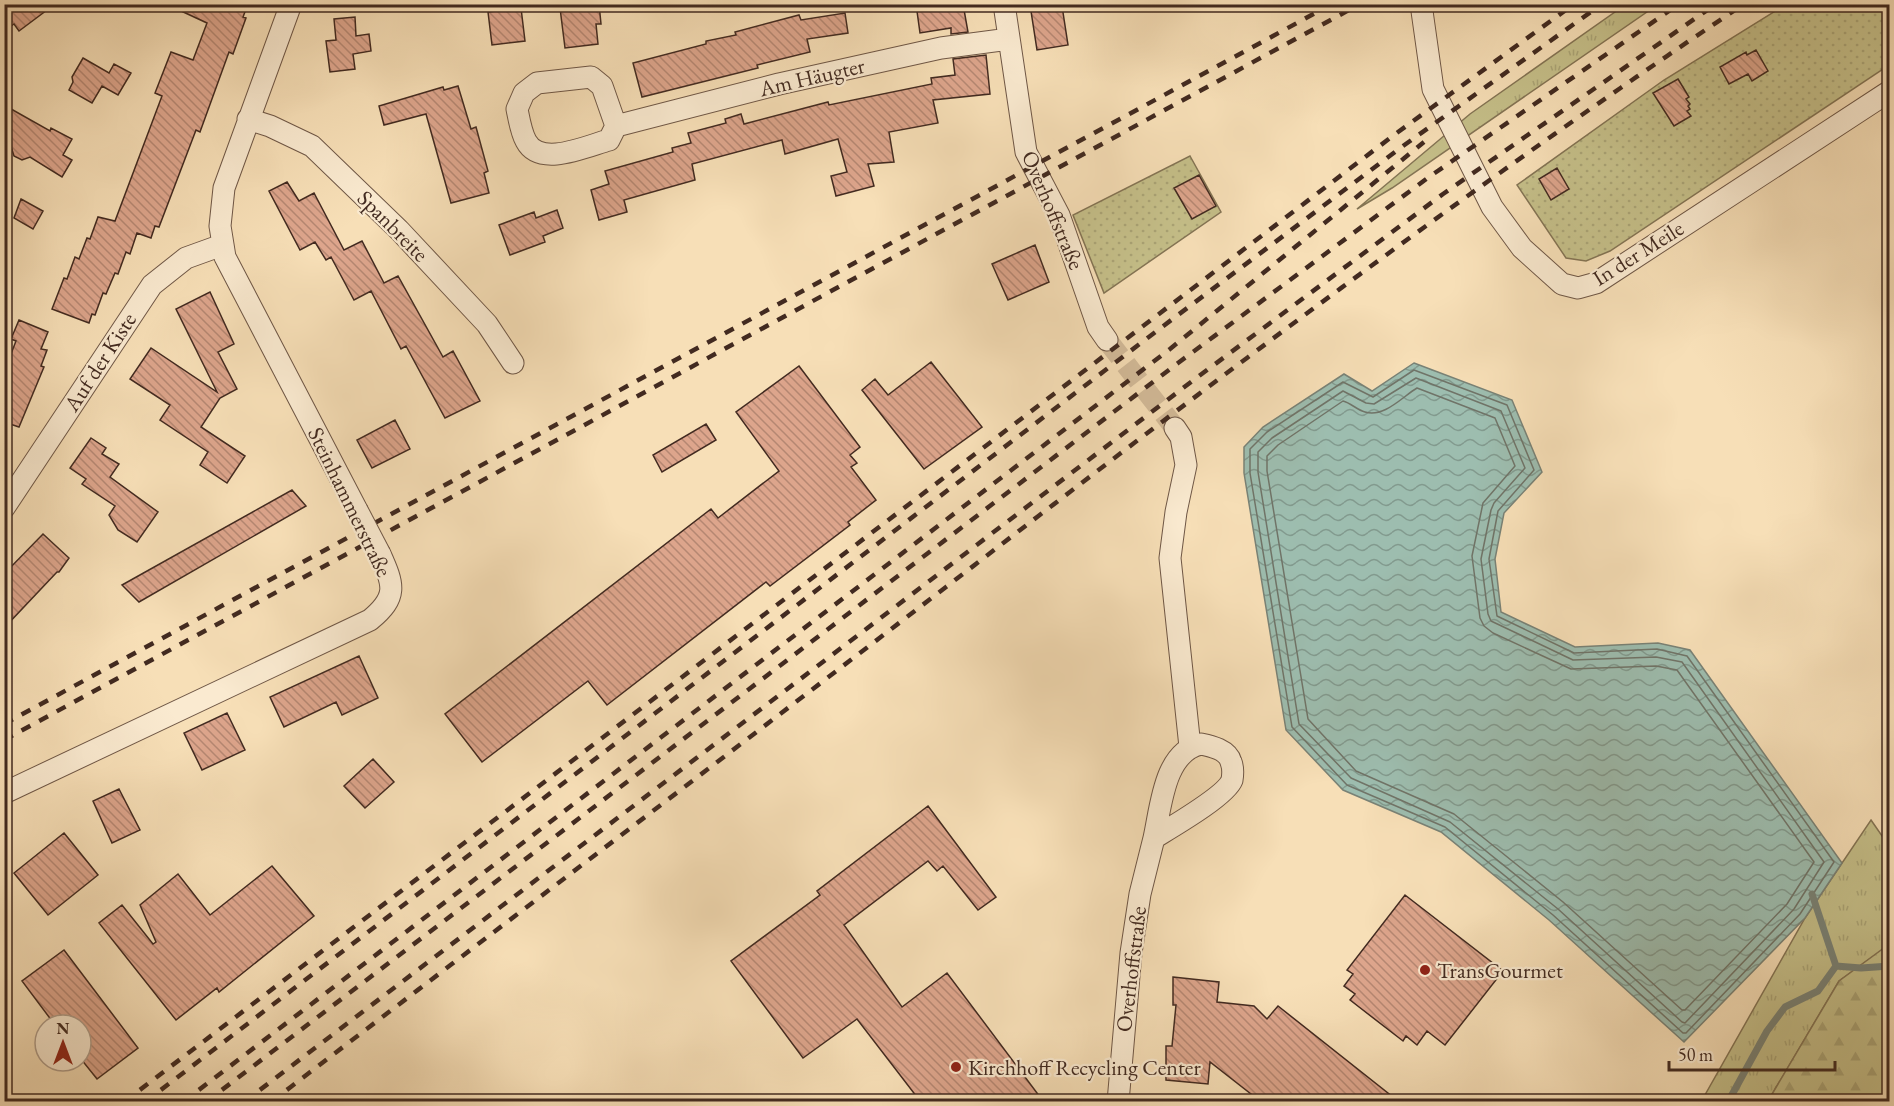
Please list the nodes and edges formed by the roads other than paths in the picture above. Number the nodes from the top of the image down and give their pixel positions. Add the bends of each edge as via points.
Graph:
1 (291, 4) edge
2 (1004, 4) edge
3 (1421, 4) edge
4 (1009, 39) junction
5 (1890, 91) edge
6 (248, 119) junction
7 (616, 126) junction
8 (222, 244) junction
9 (1107, 340) tunnel mouth
10 (513, 363) dead end
11 (1175, 428) tunnel mouth
12 (4, 508) edge
13 (1190, 747) junction
14 (4, 793) edge
15 (1154, 838) junction
16 (1118, 1101) edge

1 - 6 street, Steinhammerstraße
2 - 4 street, Overhoffstraße
3 - 5 street, In der Meile via 1433,90 1492,207 1522,248 1562,284 1578,288 1596,283
4 - 7 street, Am Häugter via 929,50
4 - 9 street, Overhoffstraße via 1026,152 1055,205 1098,327
6 - 8 street, Steinhammerstraße via 224,188
6 - 10 street, Spanbreite via 312,146 399,230 487,324
7 - 7 street, Am Häugter via 602,86 591,77 537,83 524,93 517,109 526,142 539,152 557,155 609,140
8 - 12 street, Auf der Kiste via 186,258 152,285
8 - 14 street, Steinhammerstraße, bridge via 225,258 380,554 391,584 390,598 370,620
11 - 13 street via 1181,437 1186,465 1170,558
13 - 15 street, Overhoffstraße via 1171,768
13 - 15 street via 1210,746 1230,758 1232,782 1218,797
15 - 16 street, Overhoffstraße via 1131,953

